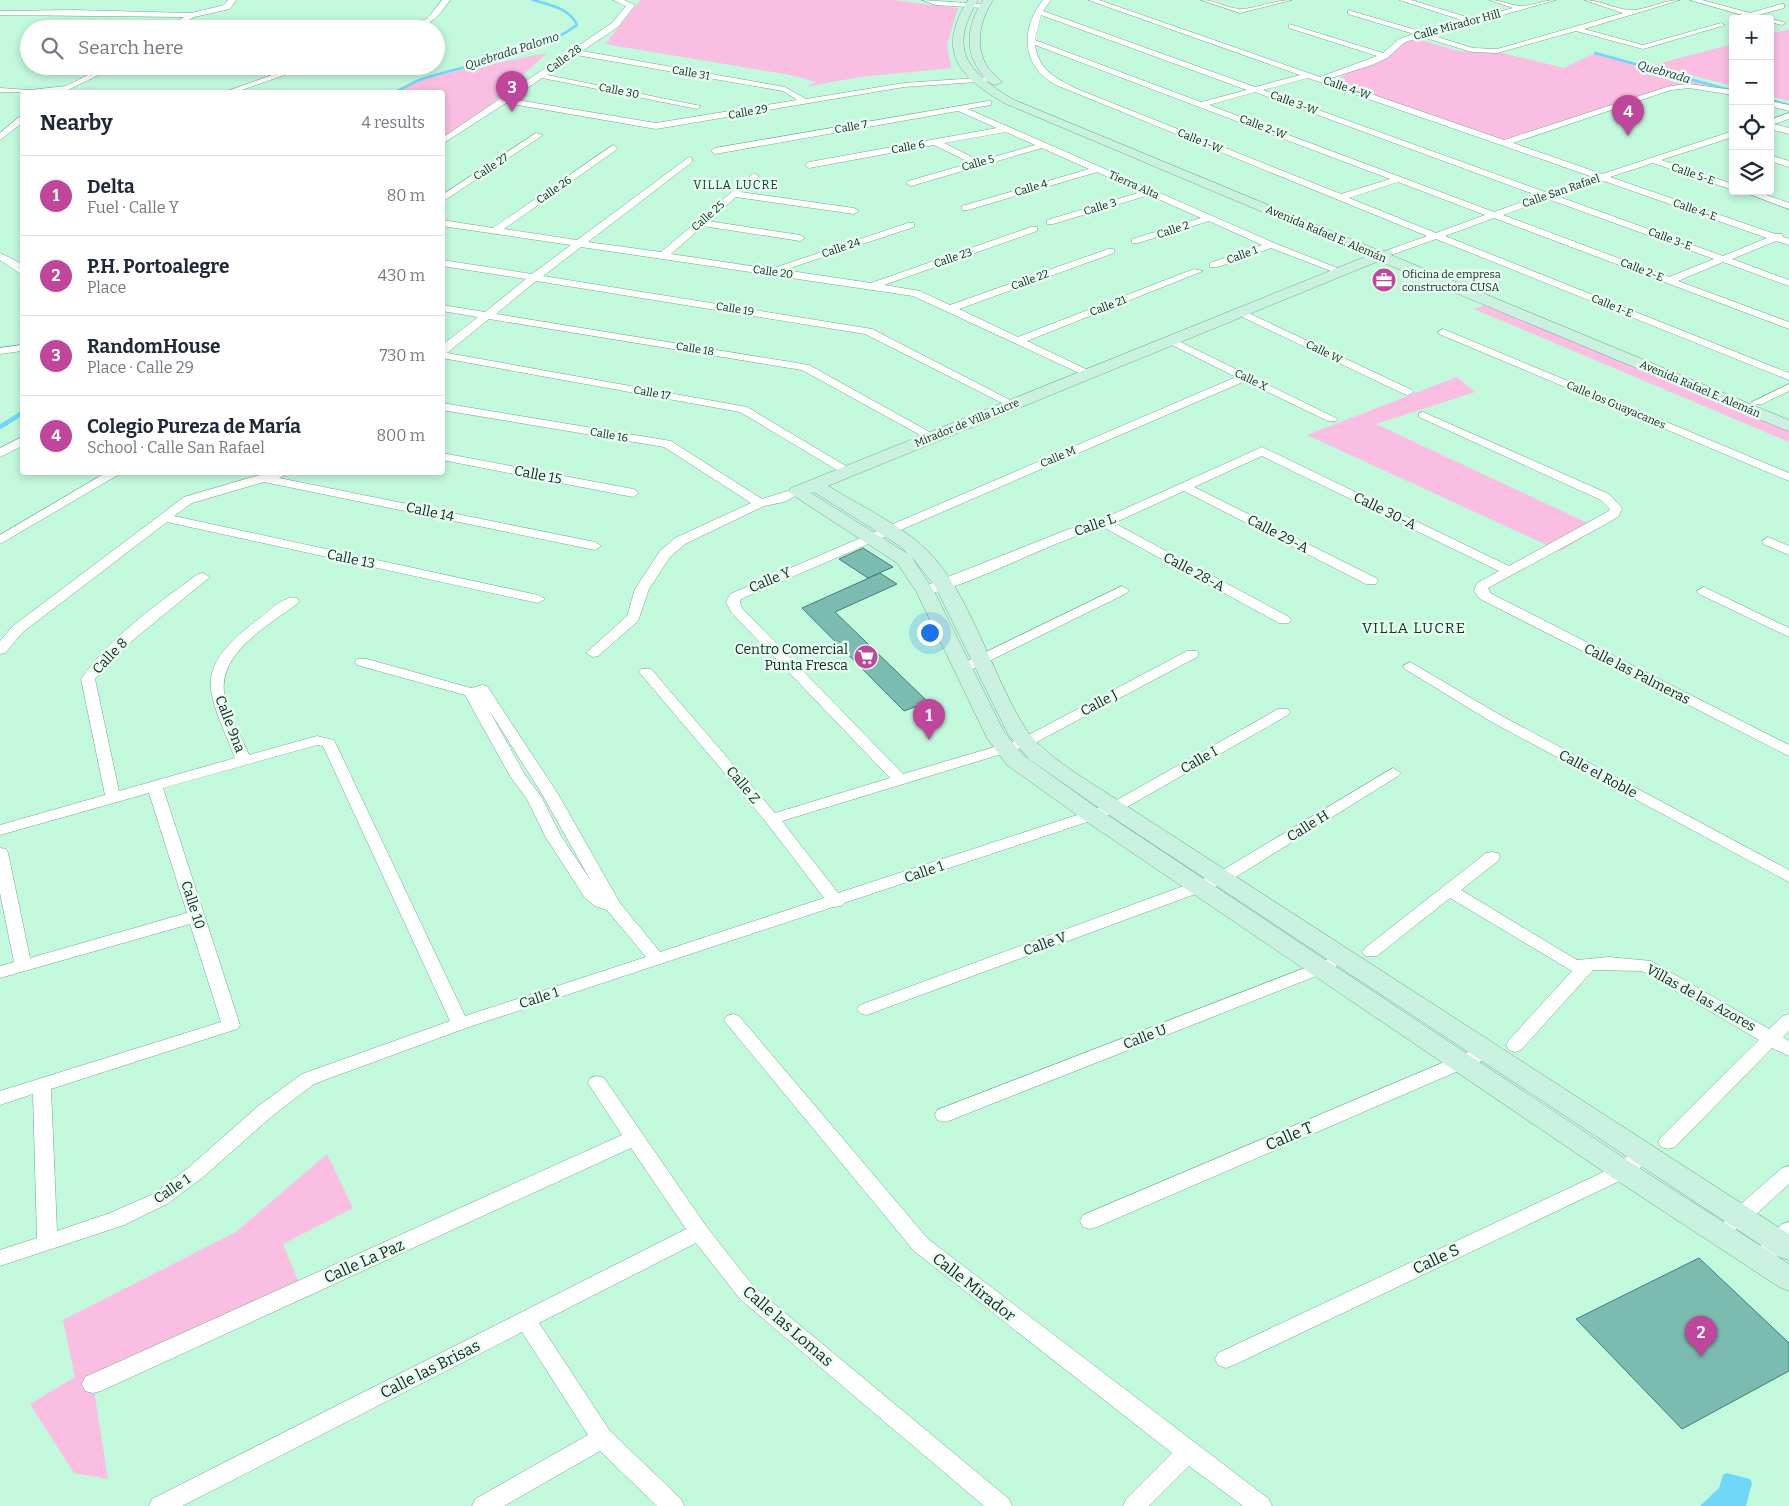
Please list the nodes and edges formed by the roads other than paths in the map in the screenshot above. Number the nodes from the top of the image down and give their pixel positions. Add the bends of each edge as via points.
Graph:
1 (232, 0) edge
2 (446, 0) edge
3 (617, 0) edge
4 (926, 0) edge
5 (1047, 0) edge
6 (1092, 0) edge
7 (1205, 0) edge
8 (1288, 0) edge
9 (1403, 0) edge
10 (1493, 0) edge
11 (1552, 0) edge
12 (1588, 0) edge
13 (1676, 0) edge
14 (1694, 0) edge
15 (971, 3) edge
16 (986, 3) edge
17 (1781, 6) dead end
18 (1520, 8) junction
19 (1037, 10) junction
20 (1351, 12) dead end
21 (0, 13) edge
22 (1633, 13) junction
23 (192, 15) junction
24 (1750, 15) joint
25 (183, 20) edge
26 (432, 20) edge
27 (1774, 21) edge
28 (1473, 22) junction
29 (1782, 23) dead end
30 (1721, 25) dead end
31 (1292, 26) dead end
32 (1577, 29) junction
33 (1421, 35) junction
34 (1031, 41) junction
35 (574, 52) junction
36 (1384, 56) junction
37 (1308, 74) junction
38 (1340, 74) junction
39 (94, 75) edge
40 (279, 75) edge
41 (542, 76) junction
42 (991, 79) junction
43 (1321, 79) junction
44 (975, 80) junction
45 (1329, 82) junction
46 (0, 90) edge
47 (62, 90) edge
48 (235, 90) edge
49 (1255, 90) junction
50 (20, 91) edge
51 (1729, 92) edge
52 (505, 100) junction
53 (806, 102) junction
54 (988, 103) dead end
55 (1204, 104) junction
56 (1774, 104) edge
57 (697, 106) dead end
58 (958, 108) junction
59 (1789, 108) edge
60 (1789, 116) edge
61 (20, 121) edge
62 (1774, 122) edge
63 (1774, 125) edge
64 (1008, 129) junction
65 (1789, 131) edge
66 (1729, 135) edge
67 (539, 136) dead end
68 (0, 137) edge
69 (445, 140) edge
70 (1714, 140) junction
71 (934, 142) junction
72 (1505, 143) junction
73 (1044, 145) junction
74 (1729, 145) edge
75 (612, 148) dead end
76 (715, 151) dead end
77 (1774, 159) edge
78 (689, 160) dead end
79 (1652, 160) junction
80 (978, 163) junction
81 (1789, 164) edge
82 (809, 165) dead end
83 (1098, 168) junction
84 (754, 176) dead end
85 (1600, 177) junction
86 (1399, 179) junction
87 (911, 183) dead end
88 (1729, 186) edge
89 (1150, 192) junction
90 (734, 194) junction
91 (1757, 195) edge
92 (1550, 196) junction
93 (445, 197) edge
94 (1342, 197) junction
95 (1789, 206) edge
96 (965, 208) dead end
97 (854, 211) dead end
98 (1494, 215) junction
99 (1210, 218) junction
100 (1050, 222) dead end
101 (701, 223) junction
102 (445, 224) edge
103 (911, 225) dead end
104 (1034, 230) dead end
105 (495, 232) junction
106 (1789, 232) edge
107 (1435, 235) junction
108 (800, 238) dead end
109 (1776, 238) junction
110 (1135, 241) dead end
111 (1789, 242) edge
112 (578, 244) junction
113 (1271, 245) junction
114 (1111, 251) dead end
115 (1385, 254) junction
116 (0, 256) edge
117 (663, 256) junction
118 (1723, 259) junction
119 (445, 263) edge
120 (1214, 265) dead end
121 (20, 268) edge
122 (1198, 270) dead end
123 (771, 272) junction
124 (1336, 273) junction
125 (535, 277) junction
126 (1669, 281) junction
127 (1789, 283) edge
128 (872, 286) junction
129 (445, 308) edge
130 (949, 309) junction
131 (1240, 312) junction
132 (488, 315) junction
133 (1789, 326) edge
134 (1443, 332) dead end
135 (1170, 340) junction
136 (1018, 341) junction
137 (20, 348) edge
138 (445, 349) edge
139 (0, 351) edge
140 (445, 356) edge
141 (1088, 374) junction
142 (1245, 377) junction
143 (1789, 377) edge
144 (1789, 387) edge
145 (1408, 392) dead end
146 (1758, 402) junction
147 (1012, 405) junction
148 (445, 407) edge
149 (1423, 415) dead end
150 (1789, 415) edge
151 (1332, 419) dead end
152 (1789, 426) edge
153 (931, 437) junction
154 (20, 442) edge
155 (1262, 451) joint
156 (0, 453) edge
157 (445, 457) edge
158 (847, 472) junction
159 (112, 475) edge
160 (275, 475) edge
161 (1789, 477) edge
162 (265, 478) junction
163 (1185, 487) junction
164 (806, 488) junction
165 (633, 493) dead end
166 (760, 503) junction
167 (164, 518) junction
168 (1104, 523) junction
169 (880, 534) junction
170 (0, 540) edge
171 (1768, 541) dead end
172 (595, 546) dead end
173 (1789, 551) edge
174 (1509, 571) junction
175 (204, 577) dead end
176 (1371, 581) dead end
177 (935, 588) junction
178 (1122, 590) dead end
179 (1704, 591) dead end
180 (538, 599) dead end
181 (292, 600) dead end
182 (1284, 620) dead end
183 (1789, 633) edge
184 (0, 650) edge
185 (593, 653) dead end
186 (1192, 654) dead end
187 (362, 662) dead end
188 (971, 665) junction
189 (1410, 666) dead end
190 (646, 672) dead end
191 (471, 692) junction
192 (1283, 712) dead end
193 (1026, 742) junction
194 (1004, 748) junction
195 (1789, 751) edge
196 (244, 761) junction
197 (1393, 773) dead end
198 (902, 781) junction
199 (155, 786) junction
200 (550, 794) junction
201 (112, 798) junction
202 (534, 798) junction
203 (1114, 808) junction
204 (1092, 816) junction
205 (772, 819) junction
206 (0, 830) edge
207 (571, 830) junction
208 (553, 836) junction
209 (0, 853) edge
210 (1492, 857) dead end
211 (578, 858) junction
212 (1789, 877) edge
213 (1212, 882) junction
214 (1449, 890) junction
215 (836, 902) junction
216 (197, 916) junction
217 (1371, 952) dead end
218 (1345, 958) junction
219 (657, 959) junction
220 (1588, 965) junction
221 (23, 966) junction
222 (1321, 968) junction
223 (0, 972) edge
224 (866, 1009) dead end
225 (733, 1020) dead end
226 (1789, 1020) edge
227 (460, 1024) junction
228 (1770, 1038) junction
229 (1515, 1045) dead end
230 (1789, 1049) edge
231 (1487, 1050) junction
232 (1462, 1062) junction
233 (598, 1083) dead end
234 (42, 1085) junction
235 (0, 1098) edge
236 (944, 1115) dead end
237 (634, 1138) junction
238 (1668, 1142) dead end
239 (1642, 1155) junction
240 (1623, 1171) junction
241 (1789, 1173) edge
242 (1740, 1217) junction
243 (1090, 1221) dead end
244 (699, 1232) junction
245 (1720, 1234) junction
246 (1785, 1240) edge
247 (47, 1242) junction
248 (0, 1258) edge
249 (1760, 1260) junction
250 (1789, 1280) edge
251 (525, 1320) junction
252 (1226, 1358) dead end
253 (93, 1384) dead end
254 (602, 1438) junction
255 (1188, 1452) junction
256 (160, 1506) edge
257 (483, 1506) edge
258 (673, 1506) edge
259 (1001, 1506) edge
260 (1134, 1506) edge
261 (1261, 1506) edge

1 - 23 street via 227,6
2 - 26 street
3 - 35 street, Calle 28 via 631,5 615,25
4 - 15 street
5 - 19 street
6 - 37 street, Calle 4-W
7 - 8 street via 1240,11
9 - 28 street
10 - 18 street
11 - 18 street, Calle Mirador Hill
12 - 22 street
13 - 22 street
14 - 24 street
15 - 16 street
15 - 44 main road, Avenida Rafael E. Alemán via 960,29 958,51 962,64
16 - 42 main road, Avenida Rafael E. Alemán via 975,30 975,50
17 - 24 street
18 - 28 street, Calle Mirador Hill
19 - 34 street, Calle 1-W
19 - 49 street, Calle 3-W
20 - 33 street
21 - 23 street
22 - 32 street
23 - 25 street
27 - 29 street
28 - 33 street, Calle Mirador Hill
30 - 32 street via 1643,46
31 - 36 street
32 - 33 street via 1496,51 1472,50
33 - 36 street, Calle Mirador Hill via 1399,42
34 - 55 street, Calle 2-W
34 - 94 street, Calle 1-W via 1034,58 1044,74 1074,91
35 - 41 street, Calle 28
35 - 53 street, Calle 31 via 785,90
36 - 38 street, Calle Mirador Hill
37 - 43 street, Calle 4-W
37 - 49 street
38 - 43 street, Calle Mirador Hill
38 - 45 street, Calle Mirador Hill
39 - 47 street
40 - 48 street
41 - 52 street, Calle 28
41 - 57 street, Calle 30
42 - 44 street, Calle 29
42 - 115 main road, Avenida Rafael E. Alemán via 1047,110
43 - 45 street, Calle 4-W
44 - 53 street, Calle 29 via 904,86
44 - 115 main road, Avenida Rafael E. Alemán via 1024,109
45 - 72 street, Calle 4-W
46 - 50 street
49 - 55 street
49 - 92 street, Calle 3-W
51 - 72 street via 1689,86 1670,88
52 - 53 street, Calle 29 via 640,126
52 - 69 street, Calle 28
54 - 58 street, Calle 7
55 - 86 street, Calle 2-W
56 - 59 street
58 - 64 street, Tierra Alta
58 - 76 street, Calle 7
60 - 62 street
61 - 68 street
63 - 65 street
64 - 71 street, Calle 6
64 - 73 street, Tierra Alta
66 - 70 street, Calle San Rafael
67 - 93 street, Calle 27
70 - 74 street
70 - 79 street, Calle San Rafael
71 - 80 street
71 - 82 street, Calle 6
72 - 85 street, Calle 4-W
73 - 80 street, Calle 5
73 - 83 street, Tierra Alta
75 - 105 street, Calle 26
77 - 81 street
78 - 112 street
79 - 85 street, Calle San Rafael
79 - 88 street, Calle 5-E
80 - 87 street, Calle 5
83 - 89 street, Tierra Alta
83 - 96 street, Calle 4
84 - 90 street, Calle 25
85 - 92 street, Calle San Rafael
85 - 109 street, Calle 4-E
86 - 94 street
86 - 98 street, Calle 2-W
89 - 99 street, Tierra Alta
89 - 100 street, Calle 3
90 - 97 street
90 - 101 street, Calle 25
91 - 95 street
92 - 98 street, Calle San Rafael
92 - 118 street, Calle 3-E
94 - 107 street, Calle 1-W
98 - 107 street, Calle San Rafael
98 - 126 street, Calle 2-E
99 - 110 street, Calle 2
99 - 113 street, Tierra Alta
101 - 108 street
101 - 117 street, Calle 25
102 - 105 street, Calle 20
103 - 123 street, Calle 24
104 - 128 street, Calle 23
105 - 112 street, Calle 20
106 - 109 street
107 - 115 street, Calle San Rafael
107 - 143 street, Calle 1-E
109 - 111 street, Calle 4-E
109 - 118 street
112 - 117 street, Calle 20
112 - 125 street
113 - 120 street, Calle 1
113 - 124 street, Tierra Alta via 1310,261 1315,267
114 - 130 street, Calle 22
115 - 124 main road, Mirador de Villa Lucre
115 - 146 main road, Avenida Rafael E. Alemán
115 - 152 main road, Avenida Rafael E. Alemán
116 - 121 street
117 - 123 street, Calle 20
118 - 126 street
118 - 127 street, Calle 3-E
119 - 125 street, Calle 19
122 - 136 street, Calle 21
123 - 128 street, Calle 20
124 - 131 main road, Mirador de Villa Lucre
125 - 132 street
125 - 147 street, Calle 19 via 868,331
126 - 133 street, Calle 2-E
128 - 130 street, Calle 20 via 916,293
129 - 132 street, Calle 18
130 - 136 street, Calle 20
131 - 135 main road, Mirador de Villa Lucre
131 - 145 street, Calle W
132 - 138 street
132 - 153 street, Calle 18 via 804,367
134 - 161 street, Calle los Guayacanes
135 - 141 main road, Mirador de Villa Lucre
135 - 142 street, Calle X
136 - 141 street, Calle 20
137 - 139 street
140 - 158 street, Calle 17 via 743,409
141 - 147 main road, Mirador de Villa Lucre
142 - 151 street, Calle X
142 - 169 street, Calle M
144 - 146 street
146 - 150 main road, Avenida Rafael E. Alemán
147 - 153 main road, Mirador de Villa Lucre
148 - 166 street, Calle 16 via 667,444
149 - 174 street via 1606,497 1616,508 1600,522
153 - 158 main road, Mirador de Villa Lucre
154 - 156 street
155 - 163 street, Calle L
155 - 174 street, Calle 30-A
157 - 165 street, Calle 15
158 - 164 main road, Mirador de Villa Lucre
159 - 170 street
160 - 162 street
162 - 167 street via 188,500
162 - 172 street, Calle 14
163 - 168 street, Calle L
163 - 176 street, Calle 29-A
164 - 166 street, Mirador de Villa Lucre
164 - 169 main road
166 - 185 street, Mirador de Villa Lucre via 680,541 665,554 642,589 633,618
167 - 180 street, Calle 13
167 - 184 street via 18,629
168 - 177 street, Calle L via 1072,532
168 - 182 street, Calle 28-A
169 - 177 main road via 912,557
169 - 198 street, Calle Y via 741,592 733,602 736,609
171 - 173 street
174 - 195 street, Calle las Palmeras via 1482,586 1485,596
175 - 201 street, Calle 8 via 160,608 107,656 88,679
177 - 188 main road
178 - 188 street
179 - 183 street
181 - 196 street, Calle 9na via 230,650 217,673 217,693
186 - 193 street, Calle J
187 - 191 street
188 - 193 main road
188 - 194 main road via 994,734
189 - 212 street, Calle el Roble via 1495,718
190 - 205 street, Calle Z
191 - 200 street via 482,689
191 - 202 street via 506,756
192 - 203 street, Calle I
193 - 194 street, Calle J
193 - 203 main road via 1037,754
194 - 198 street, Calle J
194 - 204 main road via 1041,780
196 - 199 street
196 - 227 street via 317,740 329,743
197 - 213 street, Calle H
198 - 205 street, Calle J
199 - 201 street
199 - 216 street, Calle 10
200 - 202 street
200 - 207 street
201 - 206 street
202 - 208 street
203 - 204 street, Calle 1
203 - 213 main road
204 - 213 main road
204 - 215 street, Calle 1
205 - 215 street, Calle Z
207 - 208 street
207 - 211 street
208 - 211 street
209 - 221 street
210 - 214 street
211 - 219 street
213 - 218 main road
213 - 222 main road
213 - 224 street, Calle V
214 - 217 street
214 - 220 street, Villas de las Azores via 1574,966
215 - 219 street, Calle 1
216 - 221 street
216 - 234 street, Calle 10 via 231,1025
218 - 222 street, Calle U
218 - 231 main road
219 - 227 street, Calle 1
220 - 228 street, Villas de las Azores via 1645,965
220 - 229 street
221 - 223 street
222 - 232 main road
222 - 236 street, Calle U
225 - 255 street, Calle Mirador via 921,1245
226 - 228 street
227 - 247 street, Calle 1 via 308,1079 160,1199 117,1219
228 - 230 street, Villas de las Azores
228 - 238 street
231 - 232 street, Calle T
231 - 239 main road
232 - 240 main road
232 - 243 street, Calle T
233 - 237 street, Calle las Lomas
234 - 235 street
234 - 247 street
237 - 244 street, Calle las Lomas
237 - 253 street, Calle La Paz
239 - 240 street, Calle S
239 - 242 main road
240 - 245 main road
240 - 252 street, Calle S
241 - 242 street
242 - 245 street
242 - 246 main road
244 - 251 street, Calle las Brisas
244 - 259 street, Calle las Lomas via 747,1293
245 - 249 main road
246 - 249 street
247 - 248 street, Calle 1
249 - 250 main road
251 - 254 street
251 - 256 street, Calle las Brisas
254 - 257 street
254 - 258 street
255 - 260 street
255 - 261 street, Calle Mirador

